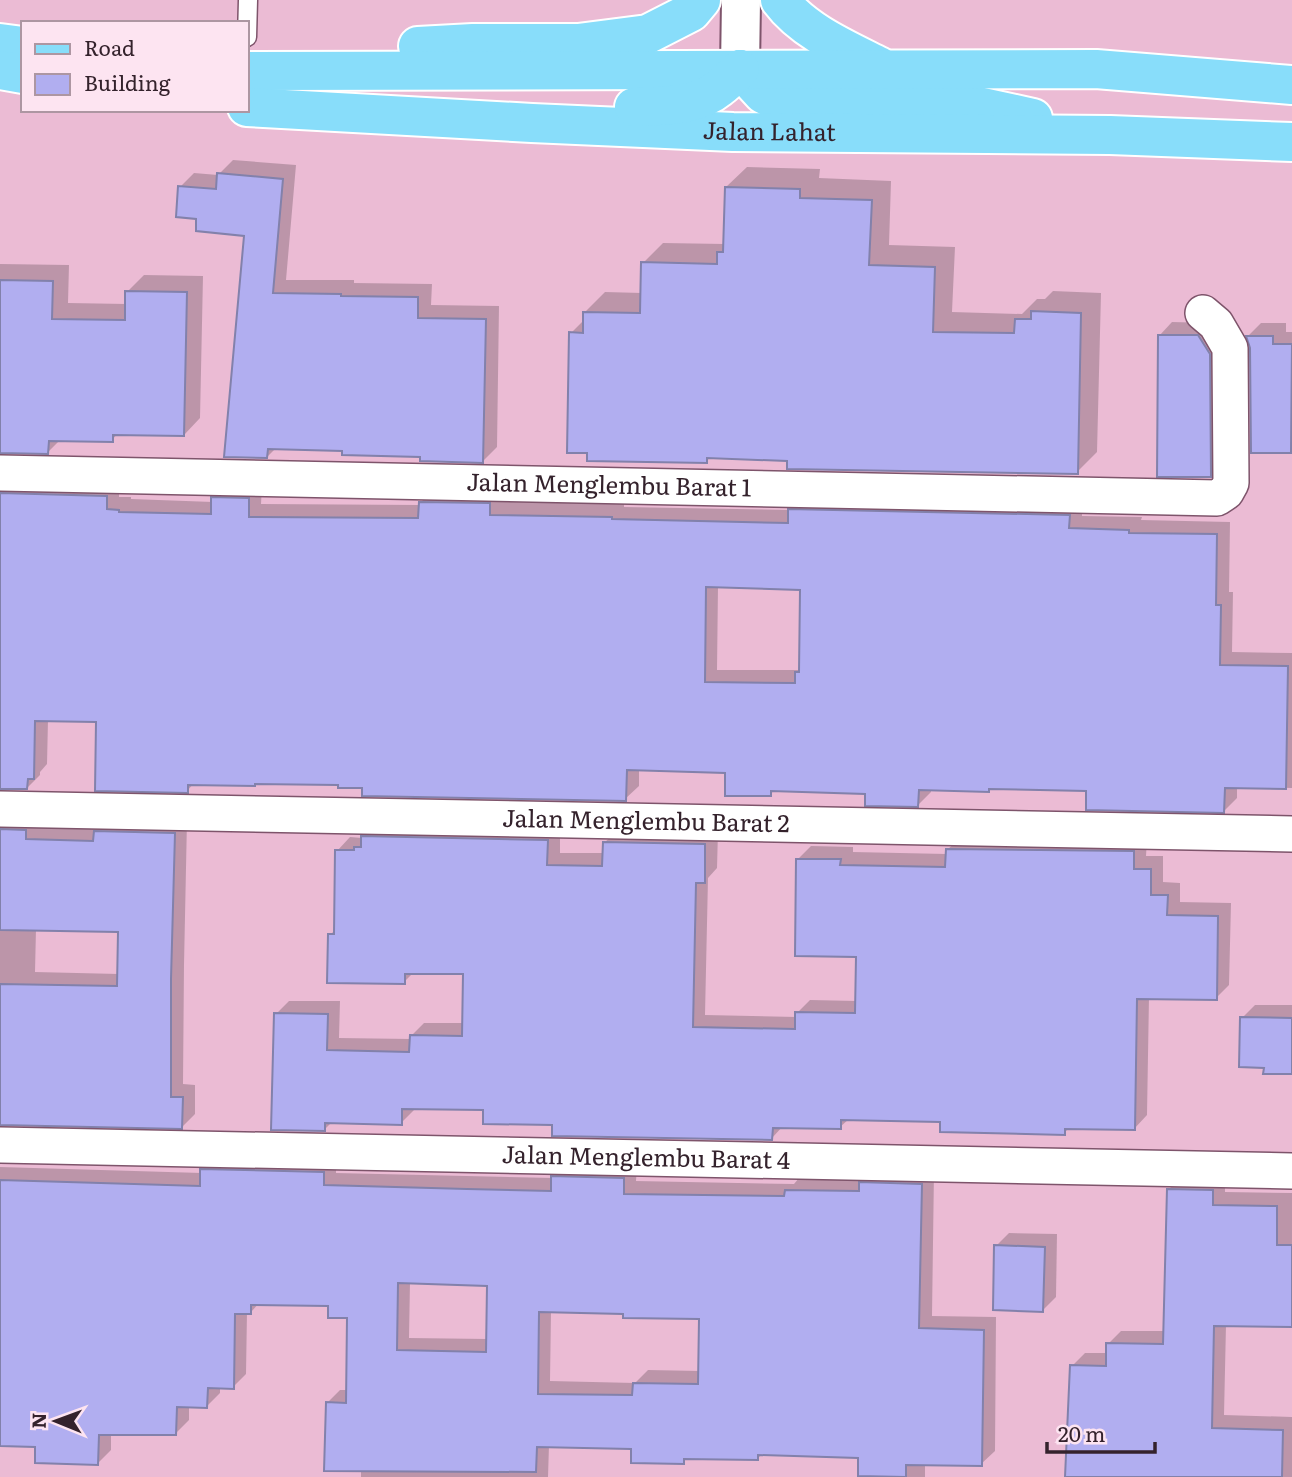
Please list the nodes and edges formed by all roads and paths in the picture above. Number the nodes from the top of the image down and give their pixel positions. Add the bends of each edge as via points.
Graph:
1 (248, 0) edge
2 (701, 0) edge
3 (741, 0) edge
4 (780, 0) edge
5 (247, 21) edge
6 (0, 43) edge
7 (21, 46) edge
8 (740, 69) junction
9 (1096, 69) junction
10 (0, 70) edge
11 (887, 70) junction
12 (248, 71) edge
13 (248, 71) edge
14 (21, 74) edge
15 (1292, 85) edge
16 (248, 107) edge
17 (1292, 107) edge
18 (339, 111) junction
19 (1110, 135) junction
20 (1292, 142) edge
21 (1203, 313) dead end
22 (0, 473) edge
23 (0, 809) edge
24 (1292, 834) edge
25 (0, 1145) edge
26 (1292, 1171) edge

1 - 5 lane
2 - 12 main road via 691,12 648,34 578,43 372,49
3 - 8 street
4 - 11 main road via 826,40
6 - 7 main road
8 - 11 main road
8 - 13 main road
8 - 18 main road via 717,90 692,102 658,106
8 - 19 main road via 762,94 783,104 978,106
9 - 11 main road
9 - 15 main road
9 - 17 main road via 1220,98
10 - 14 main road
16 - 18 main road, Jalan Lahat
18 - 19 main road, Jalan Lahat via 733,132
19 - 20 main road, Jalan Lahat
21 - 22 street, Jalan Menglembu Barat 1 via 1216,324 1230,348 1231,483 1217,498
23 - 24 street, Jalan Menglembu Barat 2
25 - 26 street, Jalan Menglembu Barat 4

